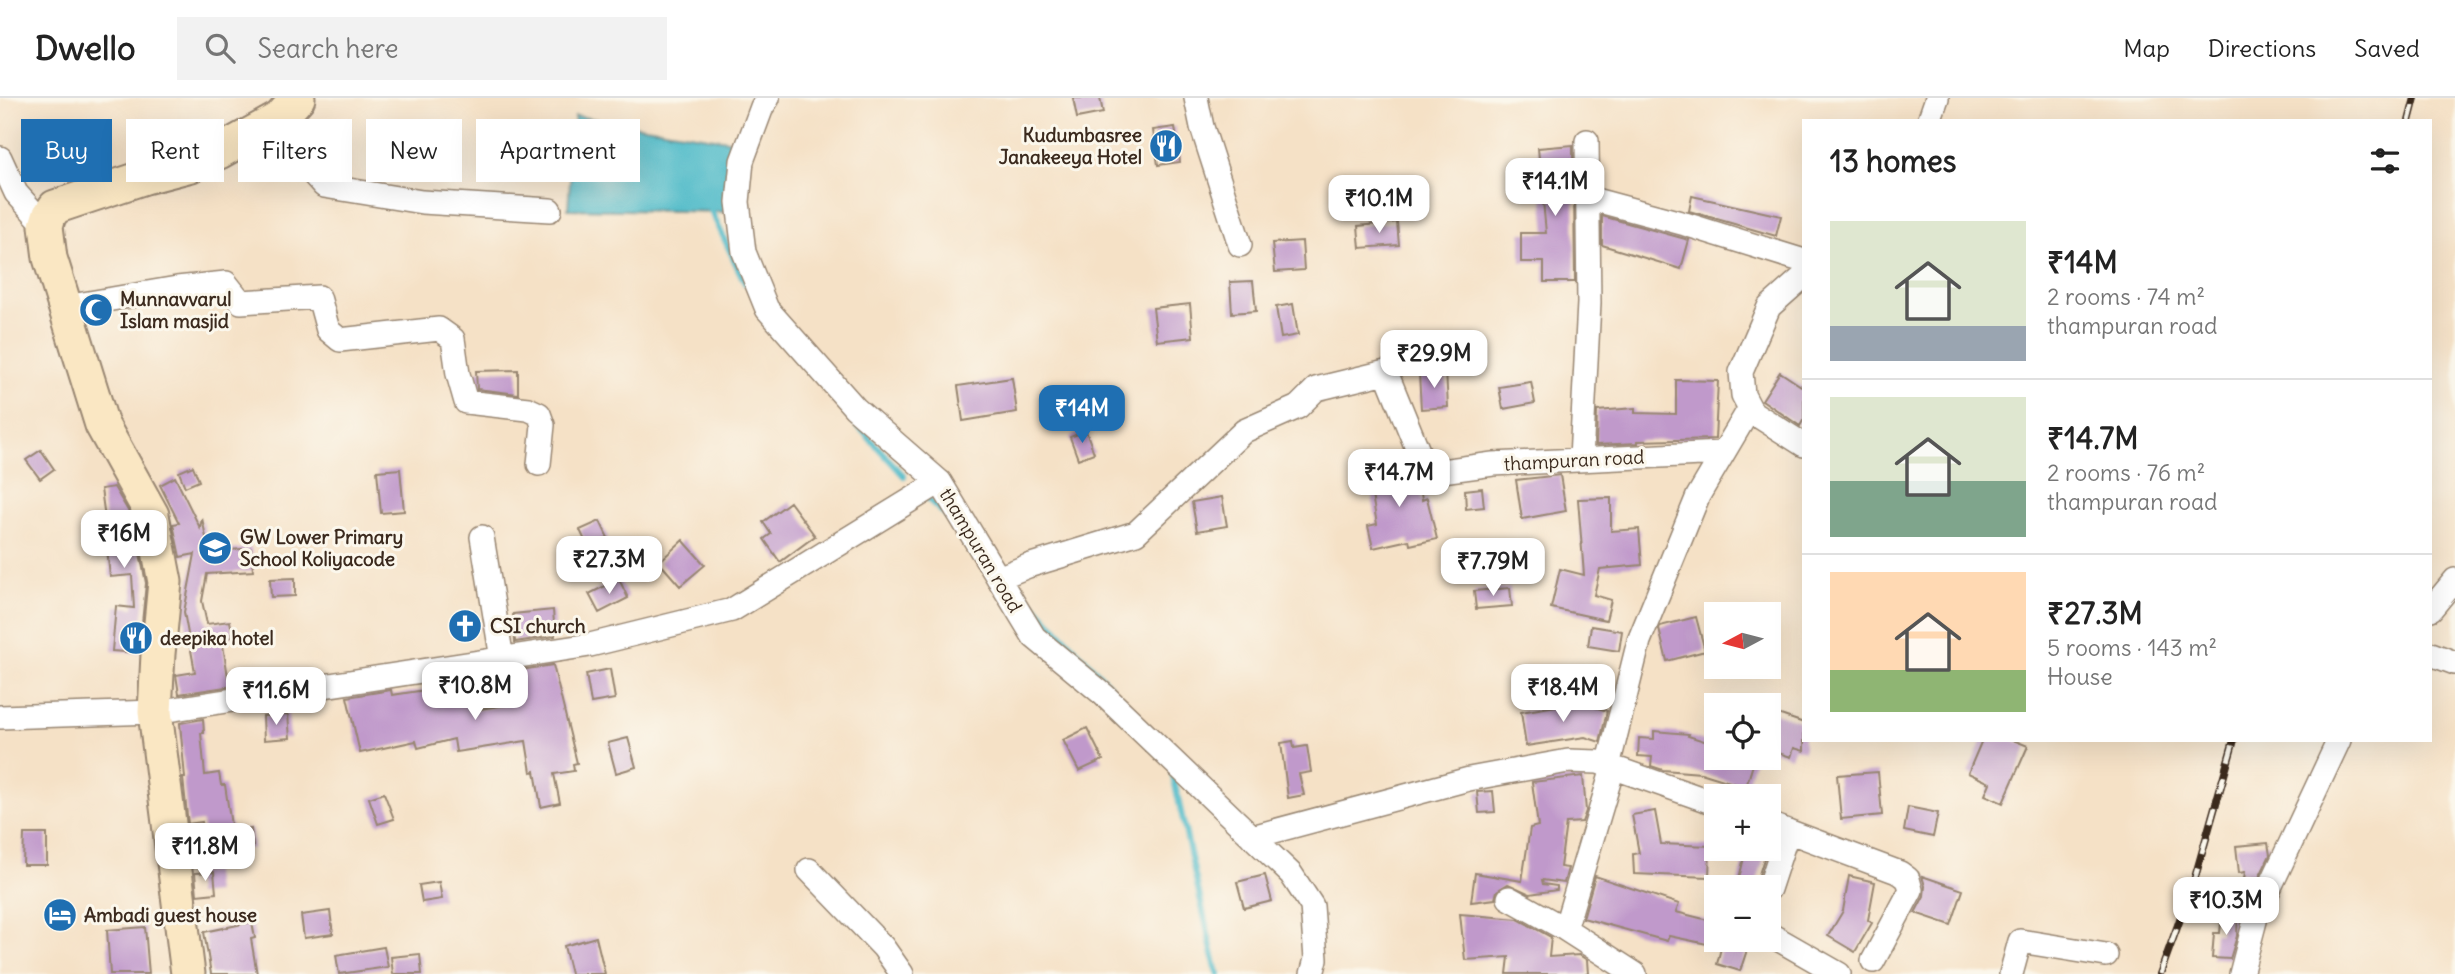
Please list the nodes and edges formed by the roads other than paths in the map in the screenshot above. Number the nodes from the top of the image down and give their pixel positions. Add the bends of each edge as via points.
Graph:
1 (298, 98) edge
2 (768, 98) edge
3 (1196, 98) edge
4 (275, 119) edge
5 (238, 141) edge
6 (1587, 141) dead end
7 (0, 158) edge
8 (320, 182) edge
9 (1588, 198) junction
10 (550, 209) dead end
11 (46, 226) junction
12 (1240, 245) dead end
13 (1802, 260) edge
14 (1802, 278) edge
15 (65, 307) junction
16 (1750, 408) junction
17 (1802, 444) edge
18 (1722, 453) junction
19 (1581, 459) junction
20 (539, 464) dead end
21 (940, 482) junction
22 (482, 537) dead end
23 (1006, 575) junction
24 (2455, 580) edge
25 (2432, 608) edge
26 (2432, 653) edge
27 (502, 659) junction
28 (2455, 663) edge
29 (155, 712) junction
30 (0, 717) edge
31 (2338, 742) edge
32 (1610, 767) junction
33 (1704, 800) edge
34 (1781, 828) edge
35 (1252, 837) junction
36 (809, 870) dead end
37 (1509, 898) dead end
38 (1565, 929) junction
39 (1781, 941) edge
40 (2106, 955) dead end
41 (1873, 961) dead end
42 (188, 974) edge
43 (902, 974) edge
44 (1312, 974) edge
45 (1635, 974) edge
46 (1839, 974) edge
47 (2011, 974) edge
48 (2241, 974) edge

1 - 4 main road
2 - 21 street, thampuran road via 742,161 738,202 744,252 767,309 855,408
3 - 12 street
5 - 11 main road via 191,165 55,207
6 - 9 street
7 - 11 street via 16,193
8 - 10 street via 422,202
9 - 13 street
9 - 19 street via 1589,303
11 - 15 main road
14 - 16 street via 1769,307 1741,372 1743,396
15 - 20 street via 226,283 242,302 319,298 328,330 340,340 439,329 453,339 466,402 539,414 543,425
15 - 29 main road via 102,425 152,515 165,582
16 - 17 street
16 - 18 street
18 - 19 street, thampuran road
18 - 32 street via 1698,496 1639,640
19 - 23 street, thampuran road via 1427,473 1385,372 1316,388 1298,407 1244,431 1136,533
21 - 23 street, thampuran road
21 - 27 street via 732,610 590,645
22 - 27 street
23 - 35 street, thampuran road via 1034,637 1104,695
24 - 25 street
26 - 28 street
27 - 29 street
29 - 30 street
29 - 42 main road
31 - 48 street via 2256,917
32 - 33 street
32 - 35 street via 1568,761 1469,779
32 - 38 street
34 - 41 street via 1908,879 1911,890
35 - 44 street, thampuran road via 1291,874 1312,906 1316,959
36 - 43 street via 883,947
37 - 38 street
38 - 45 street
39 - 46 street
40 - 47 street via 2020,941

